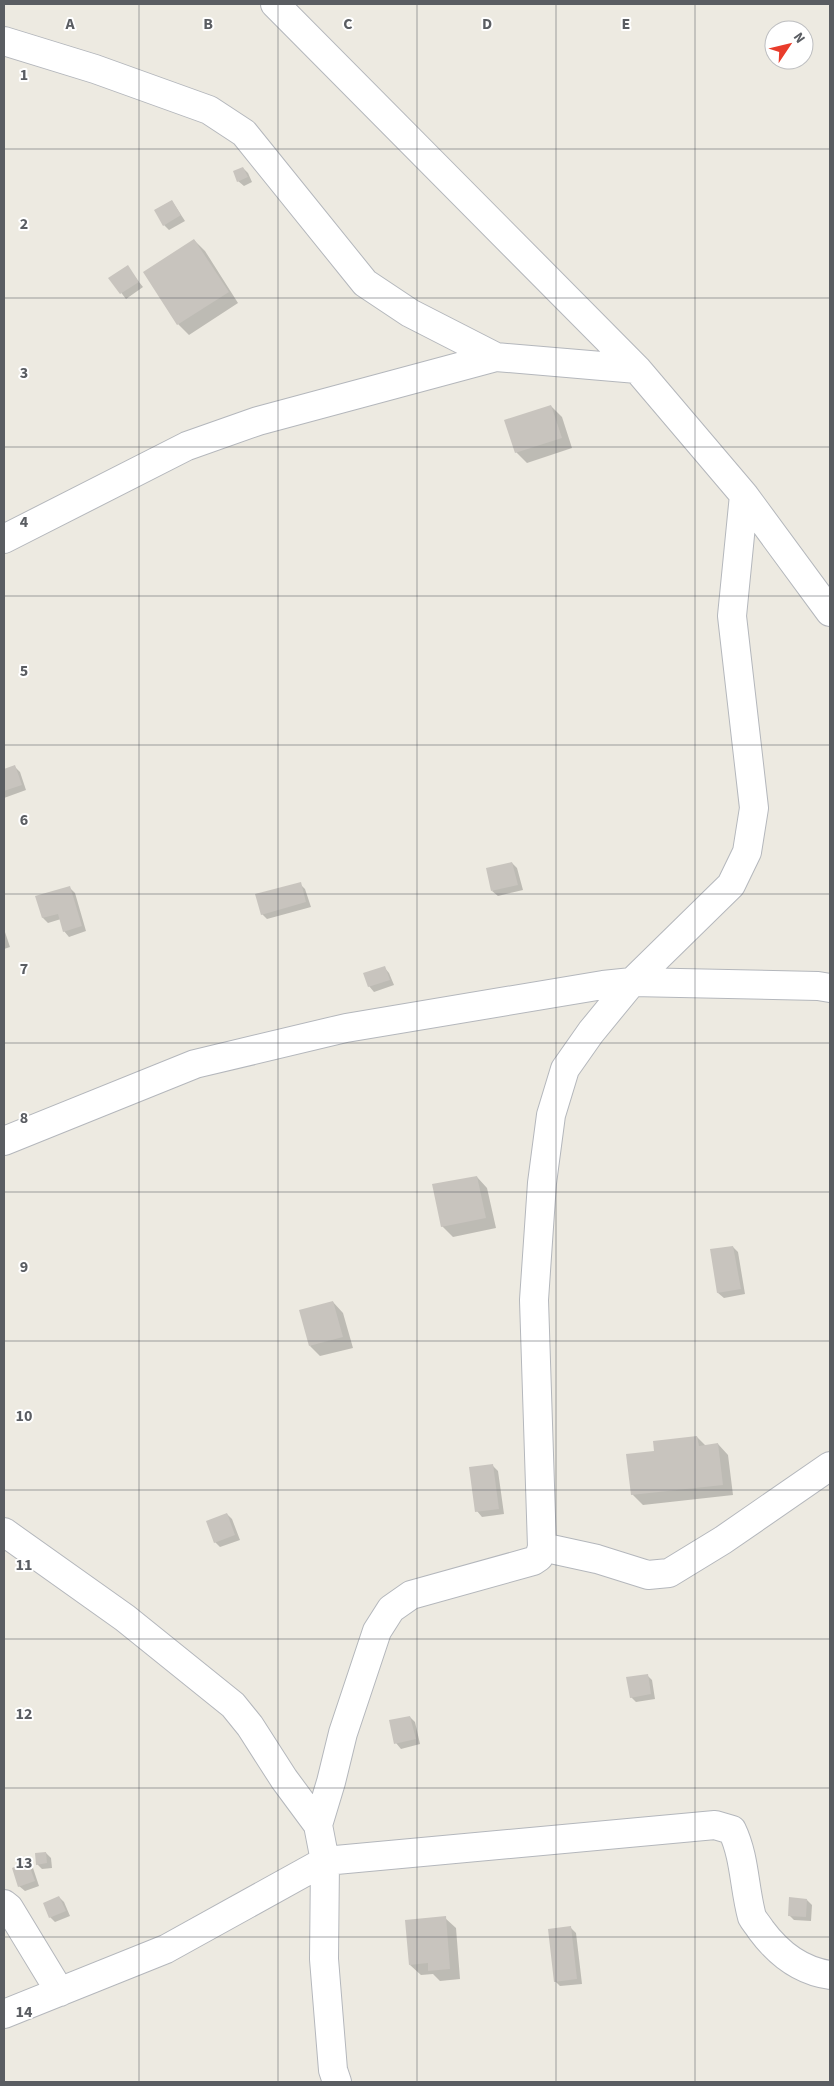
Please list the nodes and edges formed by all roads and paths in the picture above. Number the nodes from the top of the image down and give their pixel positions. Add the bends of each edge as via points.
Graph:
1 (275, 4) edge
2 (4, 41) edge
3 (496, 358) junction
4 (637, 369) junction
5 (744, 495) junction
6 (4, 539) edge
7 (830, 612) edge
8 (632, 982) junction
9 (830, 988) edge
10 (4, 1141) edge
11 (830, 1466) edge
12 (4, 1532) edge
13 (542, 1546) junction
14 (318, 1825) junction
15 (325, 1861) junction
16 (4, 1904) edge
17 (830, 1974) edge
18 (60, 1992) junction
19 (4, 2014) edge
20 (337, 2082) edge

1 - 4 street
2 - 3 street via 95,69 226,119 244,133 365,284 410,313
3 - 4 street
3 - 6 street via 258,421 187,446
4 - 5 street
5 - 7 street
5 - 8 street via 732,616 754,808 747,852 731,885
8 - 9 street
8 - 10 street via 346,1028 195,1064
8 - 13 street via 565,1069 551,1115 542,1183 534,1300
11 - 13 street via 669,1573 648,1575
12 - 14 street via 125,1618 233,1705
13 - 14 street via 539,1557 533,1561 411,1596 391,1608 377,1631 358,1687
14 - 15 street
15 - 17 street via 715,1825 732,1830 739,1844 753,1919 767,1938 789,1959 806,1969
15 - 18 street via 166,1949
15 - 20 street via 324,1959 333,2070
16 - 18 street via 10,1908
18 - 19 street

